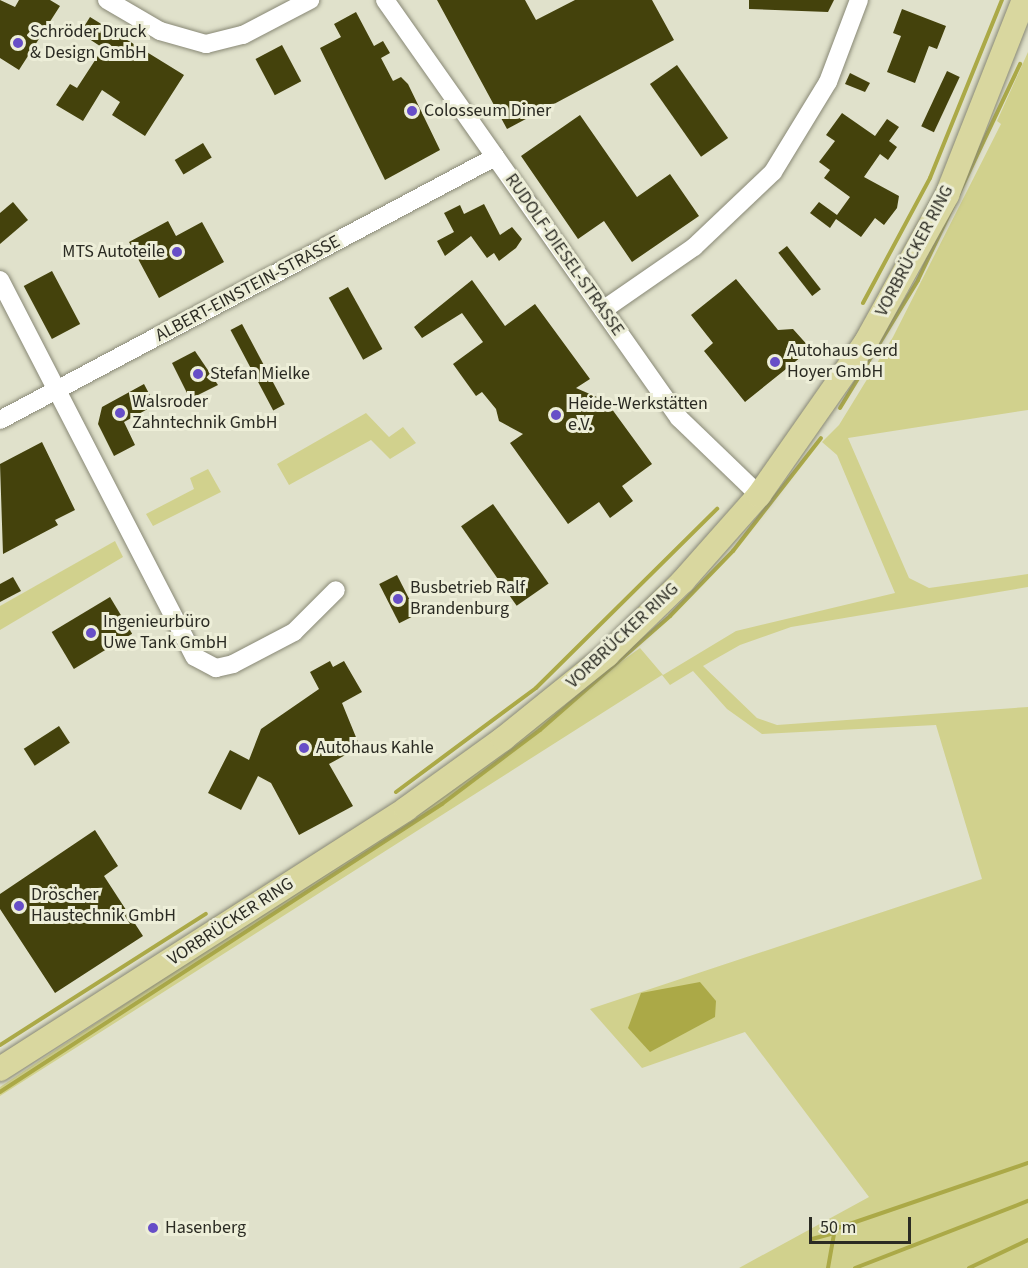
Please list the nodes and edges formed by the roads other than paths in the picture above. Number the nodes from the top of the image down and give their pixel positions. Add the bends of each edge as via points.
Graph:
1 (107, 0) edge
2 (310, 0) edge
3 (385, 0) edge
4 (859, 0) edge
5 (1024, 0) edge
6 (495, 157) junction
7 (0, 280) edge
8 (603, 310) junction
9 (57, 391) junction
10 (0, 420) edge
11 (759, 495) junction
12 (336, 590) dead end
13 (0, 1069) edge

1 - 2 street via 160,32 206,44 243,35
3 - 6 street, RUDOLF-DIESEL-STRASSE
4 - 8 street via 828,82 773,172 694,247
5 - 11 main road, VORBRÜCKER RING via 983,113 900,285
6 - 8 street, RUDOLF-DIESEL-STRASSE
6 - 9 street, ALBERT-EINSTEIN-STRASSE
7 - 9 street
8 - 11 street, RUDOLF-DIESEL-STRASSE via 679,418
9 - 10 street, ALBERT-EINSTEIN-STRASSE
9 - 12 street via 202,663 224,667 294,632
11 - 13 main road, VORBRÜCKER RING via 607,655 503,739 396,815

